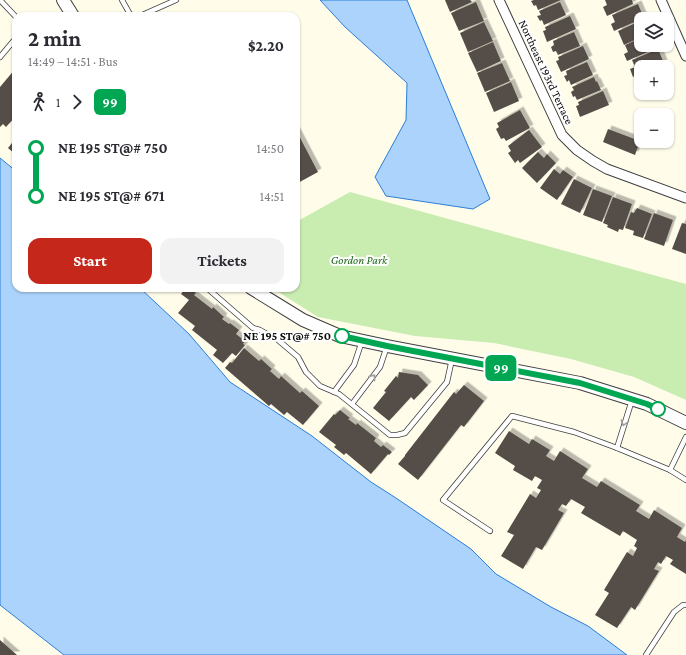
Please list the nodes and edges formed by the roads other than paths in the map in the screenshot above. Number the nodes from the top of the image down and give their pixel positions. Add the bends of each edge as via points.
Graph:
1 (0, 0) edge
2 (62, 0) edge
3 (122, 0) edge
4 (176, 0) edge
5 (499, 0) edge
6 (661, 0) edge
7 (70, 12) edge
8 (129, 12) edge
9 (149, 12) edge
10 (12, 13) edge
11 (12, 43) edge
12 (686, 56) edge
13 (0, 57) edge
14 (686, 198) edge
15 (212, 292) edge
16 (258, 292) edge
17 (362, 341) junction
18 (387, 346) junction
19 (452, 359) junction
20 (334, 392) junction
21 (632, 399) junction
22 (352, 404) junction
23 (686, 423) edge
24 (686, 436) edge
25 (617, 448) junction
26 (670, 470) junction
27 (686, 480) edge
28 (490, 531) dead end
29 (686, 605) edge
30 (646, 655) edge

1 - 10 lane
2 - 7 street
3 - 8 lane
4 - 9 lane
5 - 14 street, Northeast 193rd Terrace via 562,135 577,150 607,169
6 - 12 street
11 - 13 lane
15 - 20 lane via 253,328 278,340 298,357 306,372 320,386
16 - 17 street via 303,320 340,336
17 - 18 street
17 - 20 lane via 354,365
18 - 19 street
22 -> 18 lane via 380,368
19 - 21 street via 580,383
19 - 22 lane via 447,382 405,433 390,435
20 - 22 lane
21 - 23 street
21 -> 25 lane
24 - 26 lane
25 - 26 lane
25 - 28 lane via 574,432 512,416 443,500
26 - 27 lane
29 - 30 lane via 683,604 674,612

